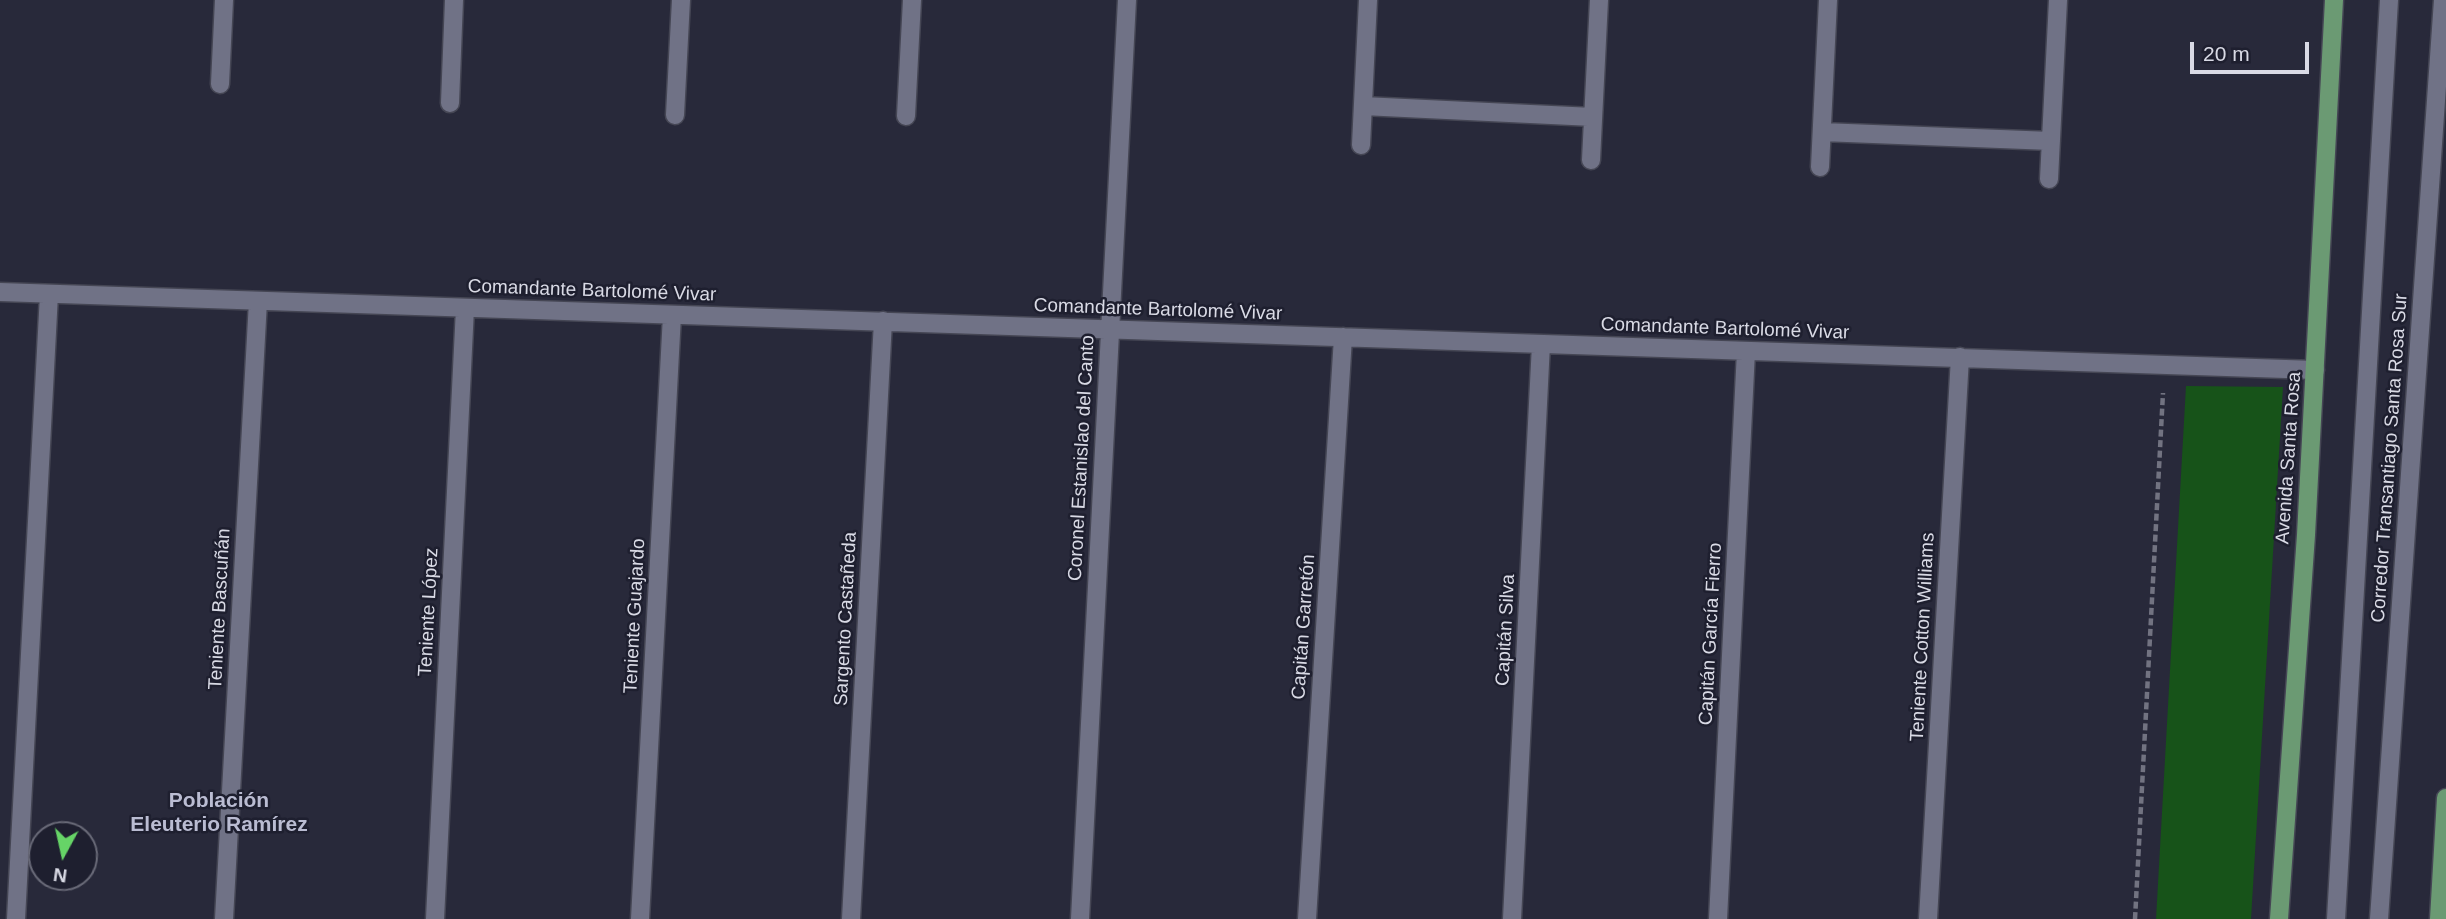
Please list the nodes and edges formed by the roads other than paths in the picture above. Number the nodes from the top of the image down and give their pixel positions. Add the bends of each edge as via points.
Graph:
1 (224, 0) edge
2 (454, 0) edge
3 (681, 0) edge
4 (912, 0) edge
5 (1127, 0) edge
6 (1368, 0) edge
7 (1599, 0) edge
8 (1828, 0) edge
9 (2058, 0) edge
10 (2334, 0) edge
11 (2443, 0) edge
12 (2388, 2) edge
13 (220, 83) dead end
14 (450, 103) dead end
15 (1363, 106) junction
16 (675, 115) dead end
17 (906, 116) dead end
18 (1593, 117) junction
19 (1822, 132) junction
20 (2051, 141) junction
21 (1361, 145) dead end
22 (1591, 160) dead end
23 (1820, 167) dead end
24 (2049, 179) dead end
25 (0, 292) edge
26 (49, 294) junction
27 (258, 301) junction
28 (465, 308) junction
29 (672, 315) junction
30 (883, 321) junction
31 (1110, 329) junction
32 (1343, 337) junction
33 (1541, 344) junction
34 (1746, 351) junction
35 (1960, 357) junction
36 (2315, 370) junction
37 (2446, 798) edge
38 (16, 919) edge
39 (224, 919) edge
40 (435, 919) edge
41 (640, 919) edge
42 (851, 919) edge
43 (1080, 919) edge
44 (1307, 919) edge
45 (1512, 919) edge
46 (1718, 919) edge
47 (1928, 919) edge
48 (2279, 919) edge
49 (2336, 919) edge
50 (2379, 919) edge
51 (2439, 919) edge

1 - 13 street
2 - 14 street
3 - 16 street
4 - 17 street
5 - 31 street, Coronel Estanislao del Canto
6 - 15 street
7 - 18 street
8 - 19 street
9 - 20 street
10 - 36 main road, Avenida Santa Rosa
11 - 50 street, Corredor Transantiago Santa Rosa Sur
12 - 49 street, Corredor Transantiago Santa Rosa Sur
15 - 18 street
15 - 21 street
18 - 22 street
19 - 20 street
19 - 23 street
20 - 24 street
25 - 26 street, Comandante Bartolomé Vivar
26 - 27 street, Comandante Bartolomé Vivar
26 - 38 street
27 - 28 street, Comandante Bartolomé Vivar
27 - 39 street, Teniente Bascuñán
28 - 29 street, Comandante Bartolomé Vivar
28 - 40 street, Teniente López
29 - 30 street, Comandante Bartolomé Vivar
29 - 41 street, Teniente Guajardo
30 - 31 street, Comandante Bartolomé Vivar
30 - 42 street, Sargento Castañeda
31 - 32 street, Comandante Bartolomé Vivar
31 - 43 street, Coronel Estanislao del Canto
32 - 33 street, Comandante Bartolomé Vivar
32 - 44 street, Capitán Garretón
33 - 34 street, Comandante Bartolomé Vivar
33 - 45 street, Capitán Silva
34 - 35 street, Comandante Bartolomé Vivar
34 - 46 street, Capitán García Fierro
35 - 36 street, Comandante Bartolomé Vivar
35 - 47 street, Teniente Cotton Williams
36 - 48 main road, Avenida Santa Rosa
37 - 51 main road

